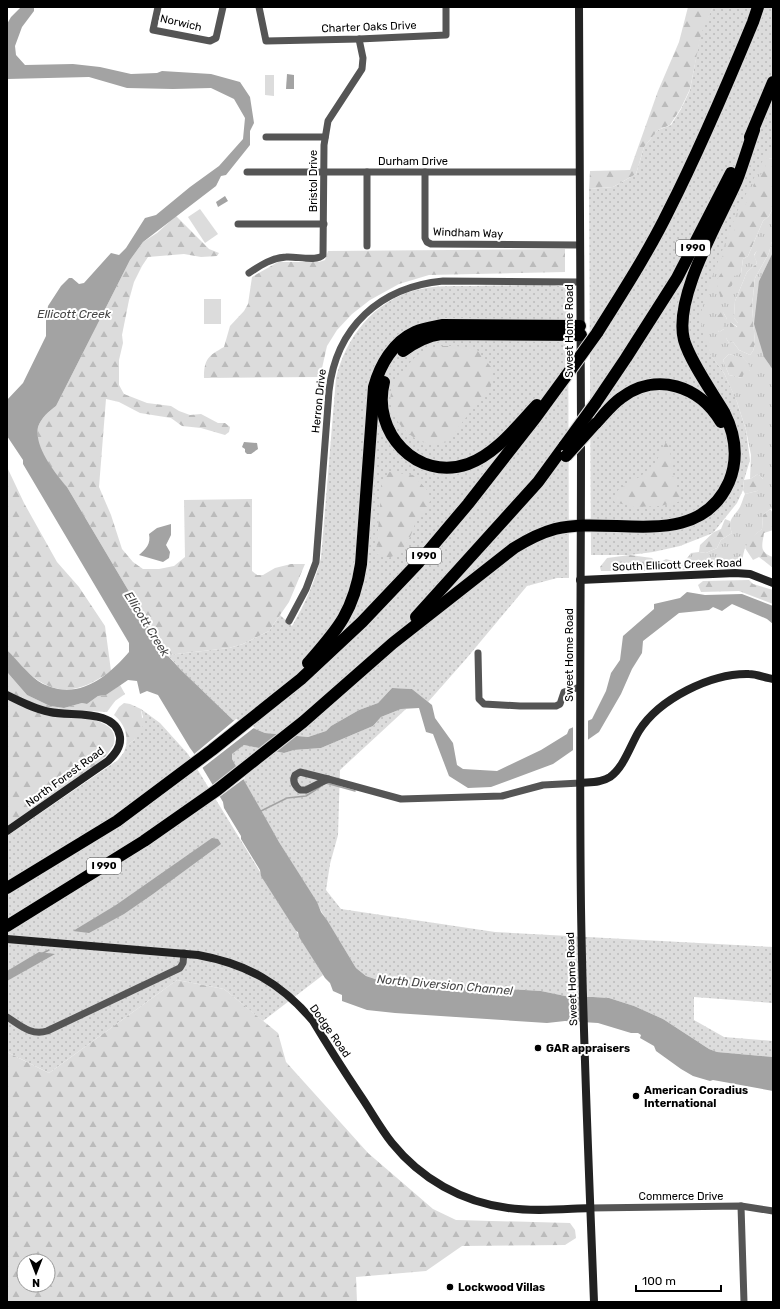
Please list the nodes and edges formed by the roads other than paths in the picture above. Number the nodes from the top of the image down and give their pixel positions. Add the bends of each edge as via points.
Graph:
1 (158, 7) edge
2 (223, 7) edge
3 (259, 7) edge
4 (446, 7) edge
5 (579, 7) edge
6 (758, 7) edge
7 (359, 39) junction
8 (773, 82) edge
9 (754, 130) junction
10 (266, 137) dead end
11 (326, 137) junction
12 (247, 172) dead end
13 (324, 172) junction
14 (367, 172) junction
15 (424, 172) junction
16 (579, 172) junction
17 (238, 224) dead end
18 (324, 224) junction
19 (580, 245) junction
20 (367, 246) dead end
21 (249, 273) dead end
22 (580, 282) junction
23 (580, 330) junction
24 (566, 376) junction
25 (566, 450) junction
26 (581, 522) junction
27 (580, 580) junction
28 (773, 583) edge
29 (289, 621) dead end
30 (393, 643) junction
31 (478, 653) dead end
32 (773, 679) edge
33 (580, 687) junction
34 (7, 695) edge
35 (281, 695) junction
36 (328, 779) dead end
37 (580, 783) junction
38 (7, 831) edge
39 (7, 888) edge
40 (7, 926) edge
41 (7, 939) edge
42 (184, 953) junction
43 (7, 1017) edge
44 (741, 1206) junction
45 (590, 1208) junction
46 (773, 1211) edge
47 (594, 1302) edge
48 (744, 1302) edge

1 - 2 street, Norwich via 153,30 210,41 216,38
3 - 7 street, Charter Oaks Drive via 266,41
4 - 7 street, Charter Oaks Drive via 446,35
5 - 16 street, Sweet Home Road
6 - 24 highway, I 990, bridge via 712,120 669,211 633,275
7 - 11 street, Bristol Drive via 363,58 362,69 328,121
8 - 9 highway, I 990
9 - 25 highway, I 990, bridge via 677,278
9 - 26 highway via 737,179 688,292 682,317 686,347 724,412 734,440 735,464 726,489 708,510 685,522 663,526
10 - 11 street
11 - 13 street, Bristol Drive
12 - 13 street, Durham Drive
13 - 14 street, Durham Drive
13 - 18 street, Bristol Drive
14 - 15 street, Durham Drive
14 - 20 street
15 - 16 street, Durham Drive
15 - 19 street, Windham Way via 424,238 430,244
16 - 19 street, Sweet Home Road
17 - 18 street
18 - 21 street, Bristol Drive via 322,257 272,259
19 - 22 street, Sweet Home Road
22 - 23 street, Sweet Home Road
22 - 29 street, Herron Drive via 443,281 425,284 388,298 358,322 346,338 334,366 329,391 316,562 306,589
23 - 24 highway via 453,333 415,342 402,352 386,375 382,397 383,416 393,438 411,456 436,466 460,466 492,450
23 - 26 street, Sweet Home Road
23 - 35 highway via 442,325 414,333 393,349 384,362 374,387 358,584 344,620
24 - 35 highway, I 990 via 473,497 419,562 362,622
25 - 26 highway, bridge via 621,398 636,389 655,384 672,385 697,395 719,418 727,441 727,464 722,479 700,506 686,514 668,519
25 - 30 highway, I 990
26 - 27 street, Sweet Home Road
26 - 30 highway via 544,532 514,548
27 - 28 street, South Ellicott Creek Road via 735,572 750,574
27 - 33 street, Sweet Home Road
30 - 40 highway, I 990 via 269,750 199,803 144,841
31 - 33 street via 478,691 479,699 484,704 556,706 560,704 564,692
32 - 37 street via 751,674 734,675 716,678 696,686 674,698 652,715 614,774 599,781
33 - 37 street, Sweet Home Road
34 - 38 street, North Forest Road via 49,712 105,718 115,726 120,740 118,750 108,761
35 - 39 highway, I 990 via 117,821
36 - 37 street via 401,799 502,796 544,785
37 - 45 street, Sweet Home Road via 582,975
41 - 42 street, Dodge Road
42 - 43 street via 180,968 47,1031 33,1032
42 - 45 street, Dodge Road via 217,958 242,966 290,996 313,1022 392,1142 411,1163 438,1184 469,1199 492,1206 539,1210
44 - 45 street, Commerce Drive
44 - 46 street, Commerce Drive
44 - 48 street
45 - 47 street, Sweet Home Road

